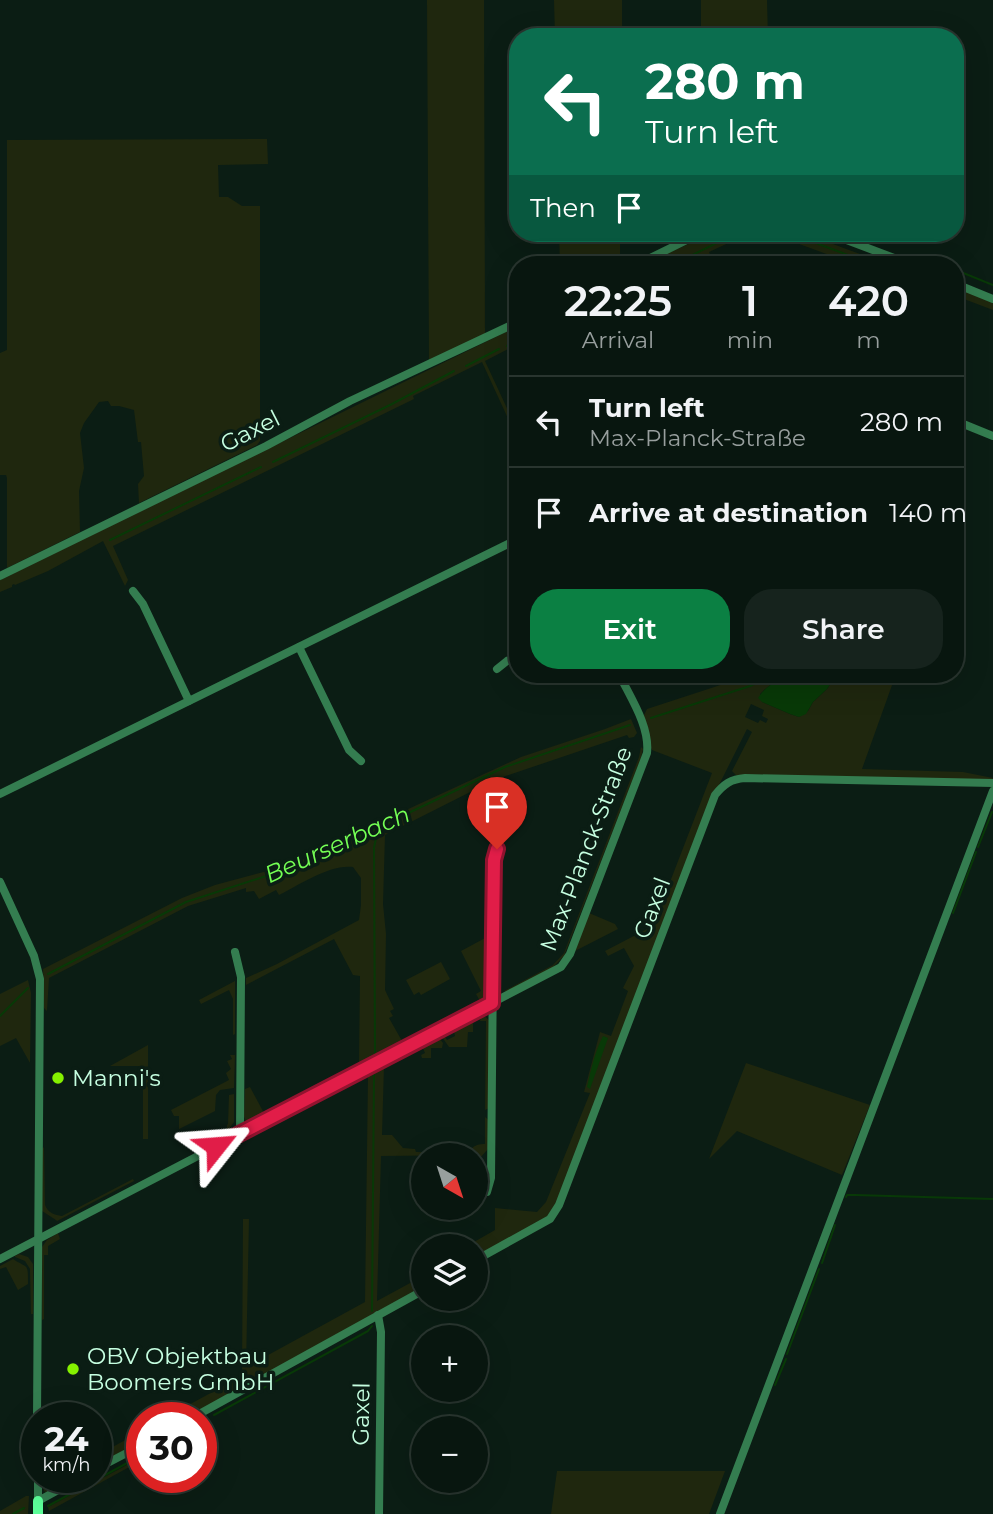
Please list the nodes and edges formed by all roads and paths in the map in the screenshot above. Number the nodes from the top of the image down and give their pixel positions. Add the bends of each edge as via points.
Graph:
1 (683, 242) edge
2 (850, 242) edge
3 (654, 256) edge
4 (884, 256) edge
5 (964, 287) edge
6 (993, 299) edge
7 (509, 325) edge
8 (964, 425) edge
9 (993, 436) edge
10 (509, 543) edge
11 (0, 576) edge
12 (133, 591) dead end
13 (299, 647) junction
14 (509, 660) edge
15 (497, 669) dead end
16 (623, 683) edge
17 (189, 701) junction
18 (361, 761) dead end
19 (993, 783) edge
20 (993, 791) edge
21 (0, 794) edge
22 (497, 849) dead end
23 (0, 882) edge
24 (235, 952) dead end
25 (492, 1003) junction
26 (240, 1134) junction
27 (488, 1188) edge
28 (38, 1239) junction
29 (488, 1253) edge
30 (0, 1259) edge
31 (411, 1297) edge
32 (378, 1315) junction
33 (37, 1402) edge
34 (217, 1404) edge
35 (38, 1493) edge
36 (53, 1493) edge
37 (38, 1501) junction
38 (38, 1514) edge
39 (379, 1514) edge
40 (720, 1514) edge

1 - 3 street
2 - 4 street
5 - 6 street
7 - 11 street, Gaxel
8 - 9 street
10 - 13 street
12 - 17 street
13 - 17 street
13 - 18 street via 349,750
14 - 15 street
16 - 25 street, Max-Planck-Straße via 642,722 647,753 567,960
17 - 21 street
19 - 29 street, Gaxel via 745,778 721,787 559,1205 550,1219
20 - 40 street
22 - 25 street
23 - 28 street via 40,979
24 - 26 street via 240,977
25 - 26 street, Max-Planck-Straße
25 - 27 street
26 - 28 street, Max-Planck-Straße
28 - 30 street, Max-Planck-Straße
28 - 33 street
31 - 32 street
32 - 34 street
32 - 39 street, Gaxel
35 - 37 street
36 - 37 street
37 - 38 street

